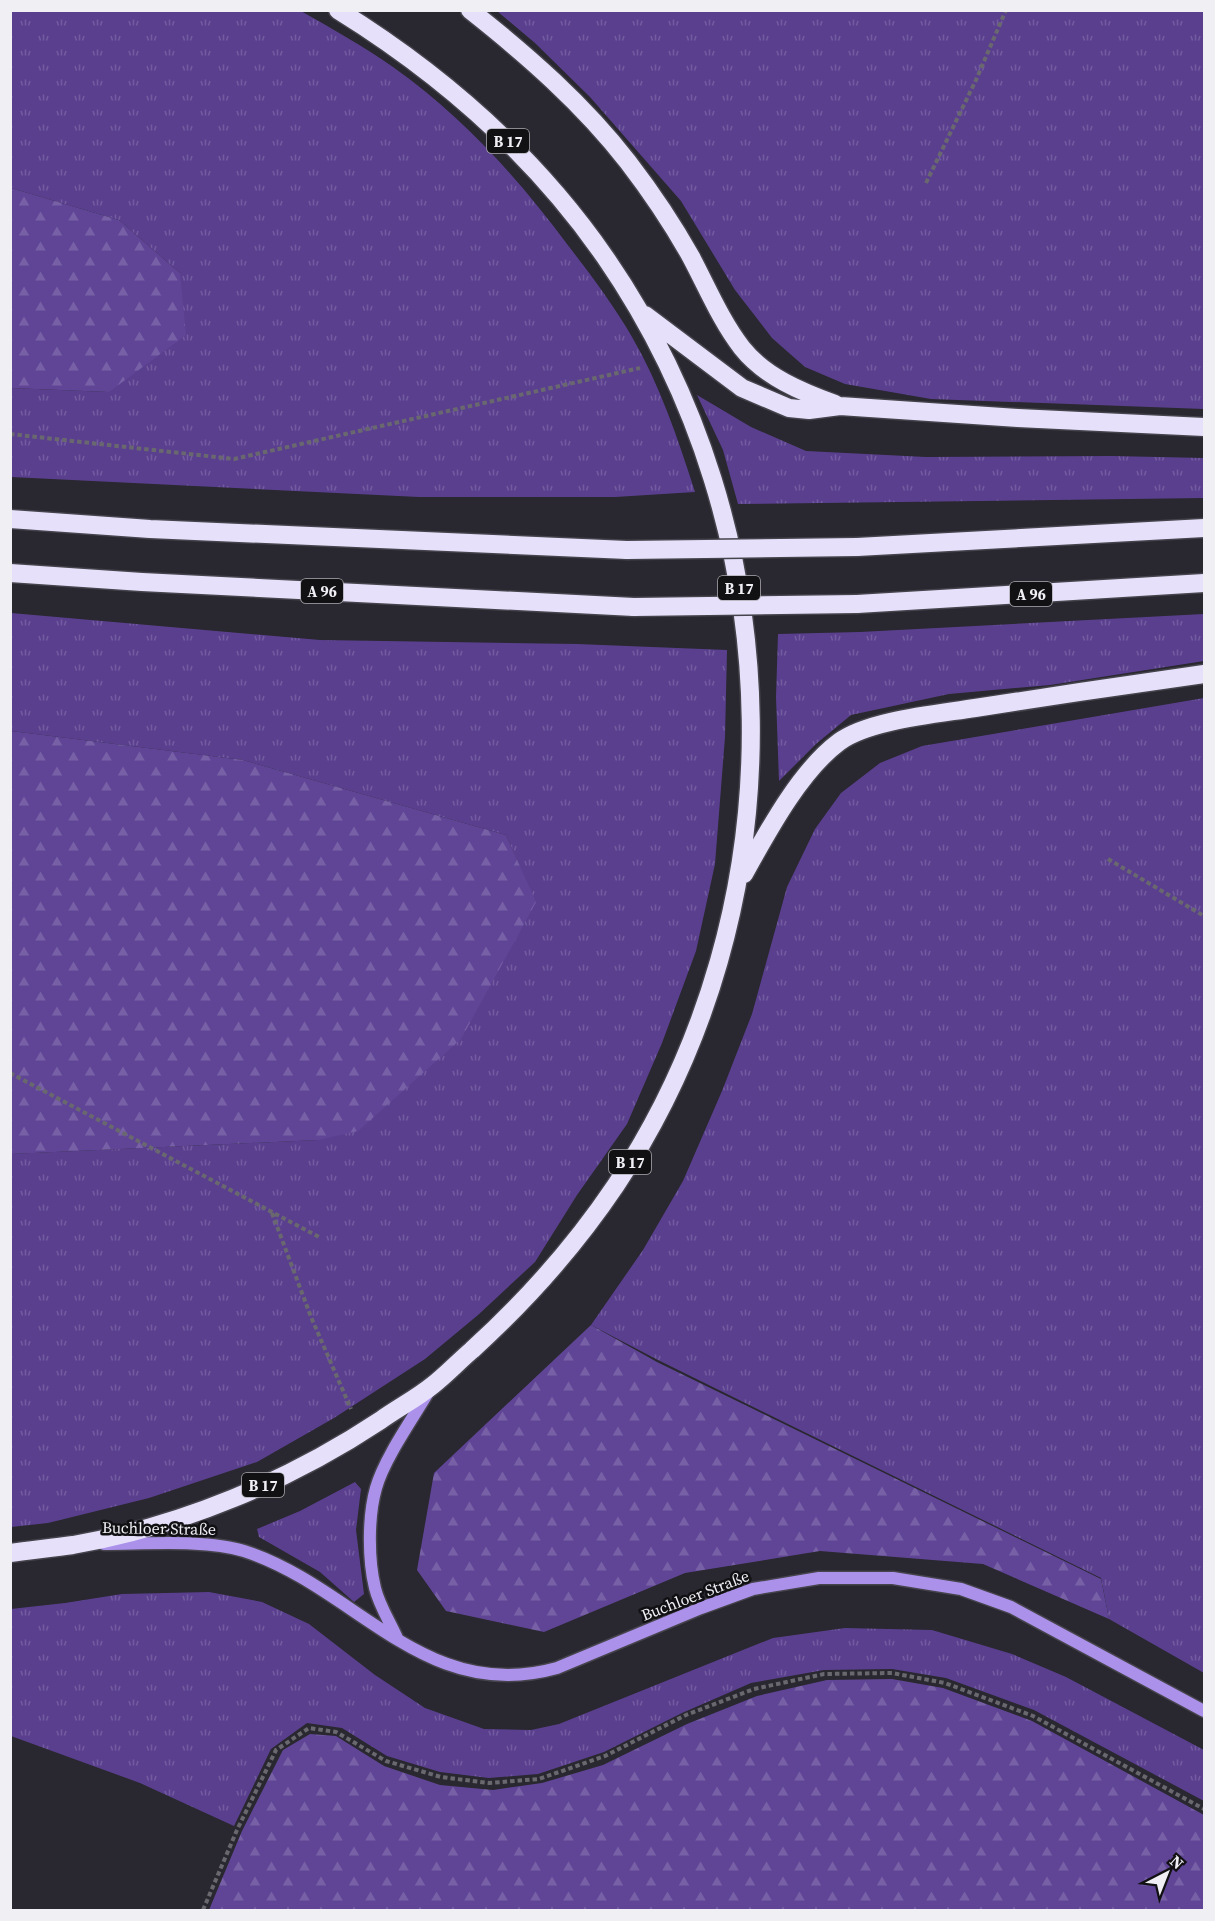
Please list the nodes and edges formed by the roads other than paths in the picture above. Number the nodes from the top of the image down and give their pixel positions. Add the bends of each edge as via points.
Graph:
1 (338, 10) edge
2 (470, 10) edge
3 (638, 310) junction
4 (840, 406) junction
5 (1204, 427) edge
6 (10, 519) edge
7 (1204, 528) edge
8 (10, 573) edge
9 (1204, 583) edge
10 (1204, 674) edge
11 (738, 883) junction
12 (432, 1386) junction
13 (76, 1544) junction
14 (10, 1553) edge
15 (397, 1638) junction
16 (1204, 1712) edge

1 - 3 highway, B 17 via 449,87 518,151 579,223
2 - 4 highway via 581,108 627,160 662,208 743,349 773,375 802,392
3 - 4 highway via 718,372 766,400 808,410
3 - 11 highway, B 17 via 695,426 718,493 735,562 752,702 750,772
4 - 5 highway
6 - 7 highway, bridge via 627,550 857,547
8 - 9 highway, A 96, bridge via 634,607 856,604
10 - 11 highway via 915,717 857,731 838,742 806,776 771,825
11 - 12 highway, B 17 via 717,969 698,1025 659,1110 618,1182 547,1276
12 - 13 highway, B 17 via 362,1433 243,1494 136,1530
12 - 15 main road via 376,1488 370,1546 375,1589
13 - 14 highway, B 17
13 - 15 main road, Buchloer Straße via 219,1545 244,1551 307,1581
15 - 16 main road, Buchloer Straße via 419,1652 472,1672 495,1676 536,1674 753,1589 819,1578 893,1578 961,1589 1011,1607

